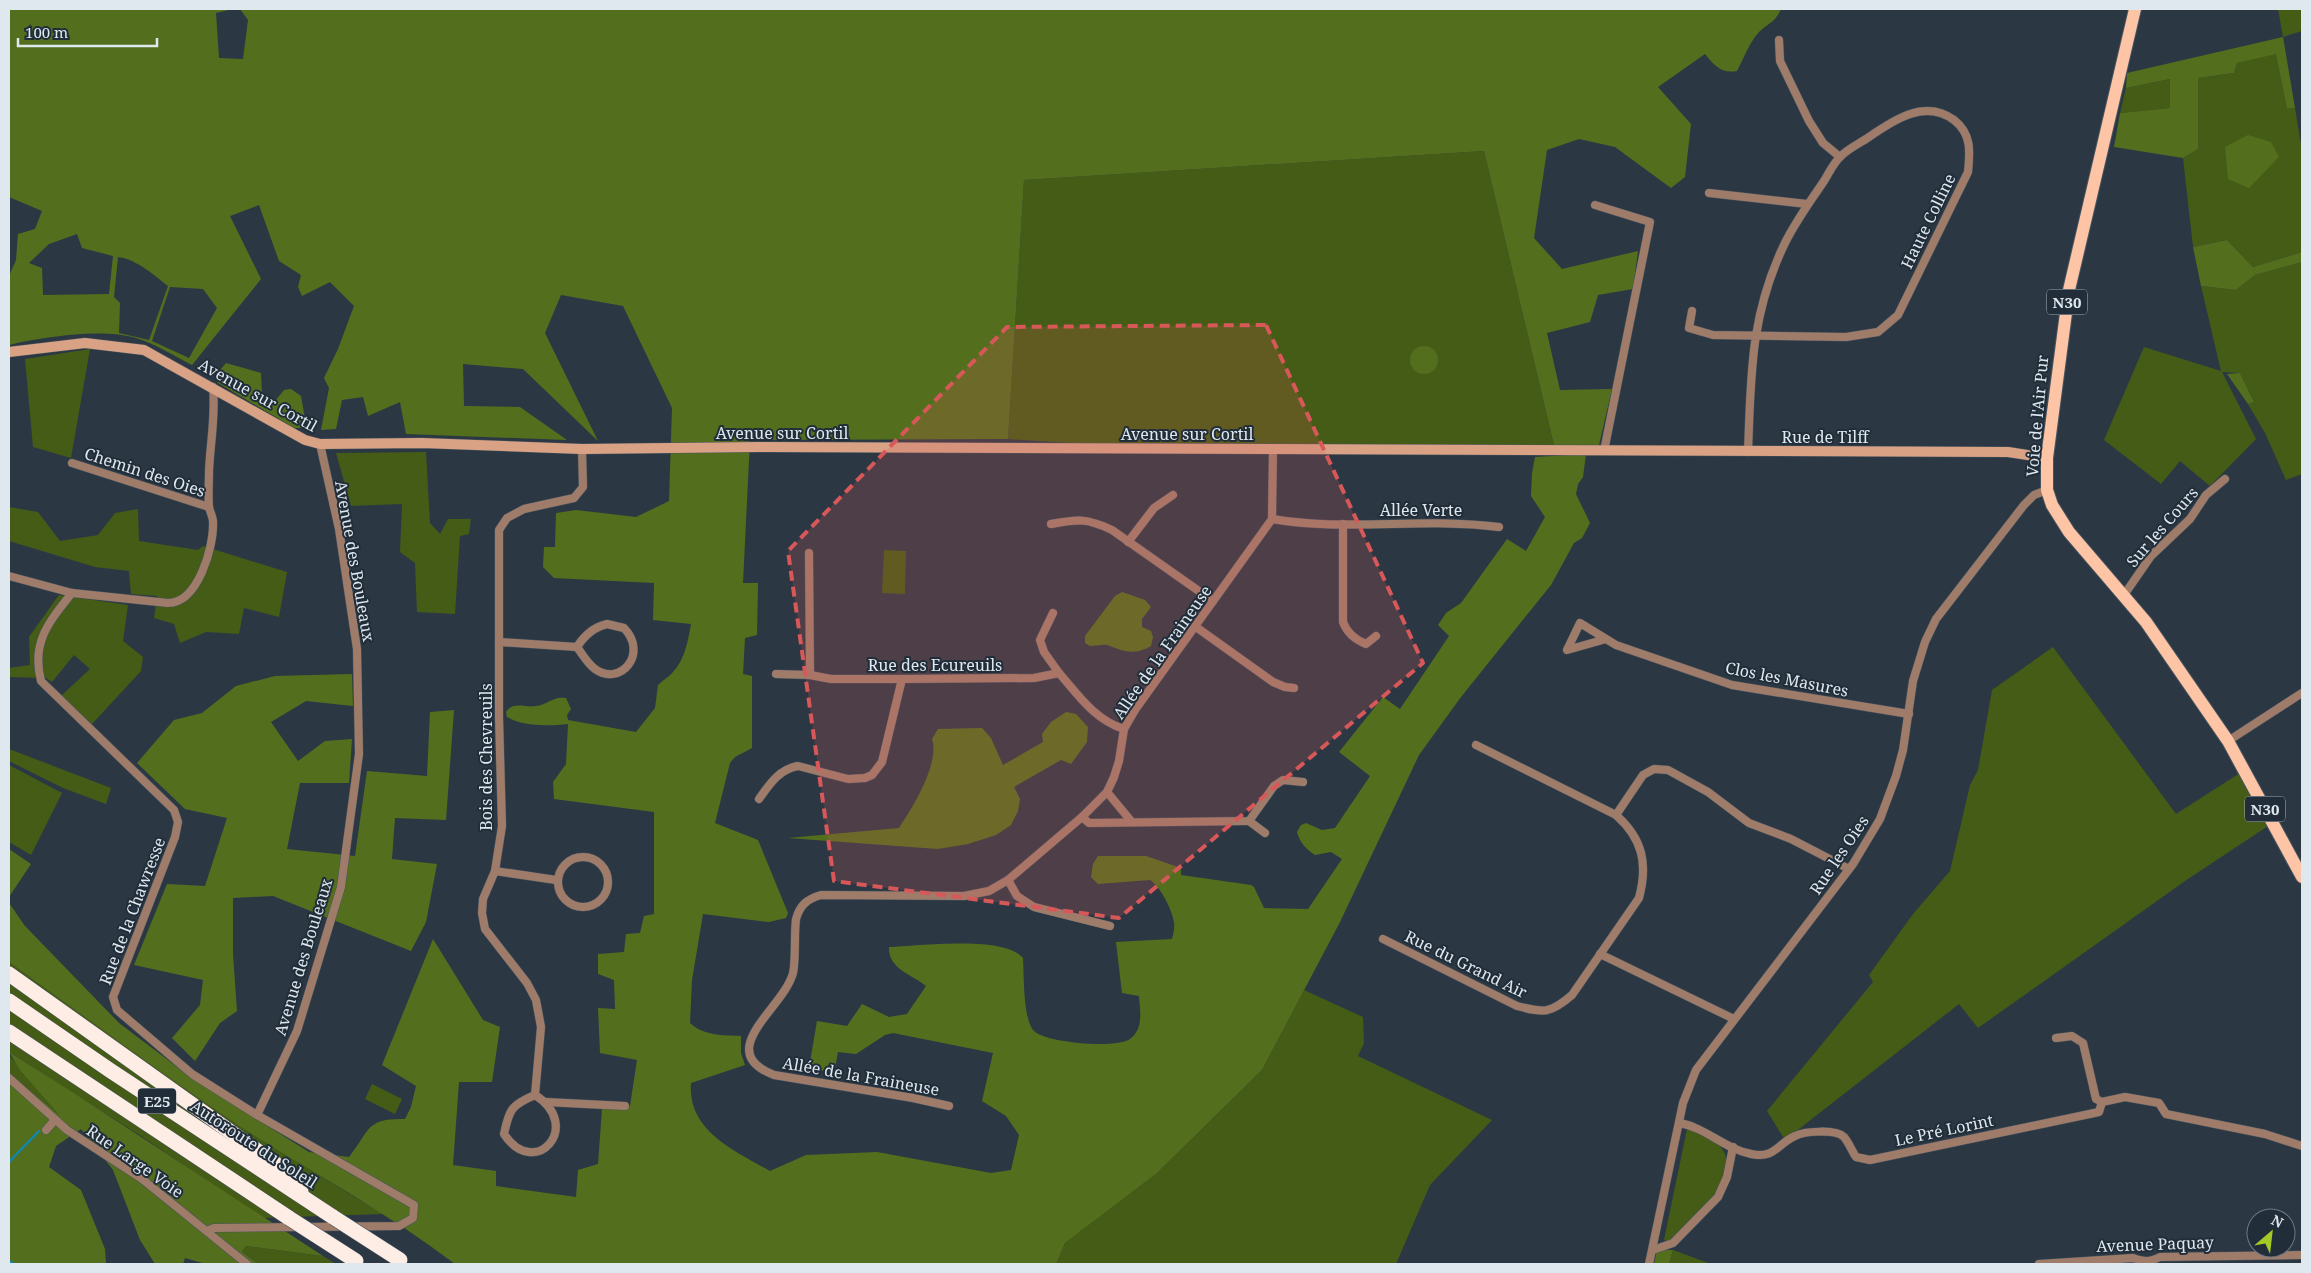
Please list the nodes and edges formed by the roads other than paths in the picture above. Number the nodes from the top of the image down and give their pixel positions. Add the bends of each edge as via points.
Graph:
1 (2135, 9) edge
2 (1779, 40) dead end
3 (1840, 157) junction
4 (1709, 193) dead end
5 (1595, 204) dead end
6 (1807, 204) junction
7 (1692, 311) dead end
8 (1754, 335) junction
9 (9, 352) edge
10 (213, 388) junction
11 (320, 444) junction
12 (582, 449) junction
13 (1274, 449) junction
14 (1604, 451) junction
15 (1580, 452) joint
16 (1748, 452) junction
17 (2047, 458) junction
18 (72, 462) dead end
19 (2225, 479) dead end
20 (2047, 490) junction
21 (1173, 495) dead end
22 (209, 507) junction
23 (1272, 519) junction
24 (1051, 524) dead end
25 (1344, 524) junction
26 (1499, 527) dead end
27 (1128, 542) junction
28 (809, 553) dead end
29 (9, 576) edge
30 (72, 593) junction
31 (2124, 595) junction
32 (1213, 601) junction
33 (1053, 613) dead end
34 (1196, 627) junction
35 (1376, 636) dead end
36 (1606, 639) junction
37 (499, 642) junction
38 (577, 648) junction
39 (1059, 673) junction
40 (776, 674) dead end
41 (810, 675) junction
42 (902, 679) junction
43 (1294, 688) dead end
44 (2302, 693) edge
45 (1909, 714) junction
46 (1124, 729) junction
47 (2228, 741) junction
48 (1476, 745) dead end
49 (1303, 782) dead end
50 (1107, 792) junction
51 (759, 799) dead end
52 (1616, 815) junction
53 (1082, 817) junction
54 (1131, 821) junction
55 (1249, 822) junction
56 (1265, 833) dead end
57 (1849, 869) junction
58 (496, 871) junction
59 (2302, 877) edge
60 (556, 880) junction
61 (1008, 880) junction
62 (1110, 926) dead end
63 (1384, 939) dead end
64 (1600, 954) junction
65 (9, 974) edge
66 (9, 1001) edge
67 (1734, 1018) junction
68 (9, 1032) edge
69 (2056, 1038) dead end
70 (9, 1078) edge
71 (534, 1095) junction
72 (546, 1102) junction
73 (2102, 1102) junction
74 (625, 1106) dead end
75 (949, 1106) dead end
76 (257, 1115) junction
77 (55, 1120) junction
78 (1680, 1123) junction
79 (46, 1130) dead end
80 (2302, 1146) edge
81 (1733, 1147) junction
82 (307, 1200) junction
83 (207, 1231) junction
84 (1653, 1250) junction
85 (2302, 1255) edge
86 (403, 1262) edge
87 (358, 1263) edge
88 (2145, 1263) edge
89 (247, 1264) edge
90 (1650, 1264) edge
91 (2040, 1264) edge

1 - 17 main road, Voie de l'Air Pur / N30 via 2069,290
2 - 3 street via 1780,61 1809,121 1823,142
3 - 6 street
3 - 8 street, Haute Colline via 1901,118 1926,110 1938,111 1957,122 1970,150 1968,172 1898,315 1878,332 1846,337
4 - 6 street
5 - 14 street via 1650,222
6 - 8 street via 1770,276
7 - 8 street, Haute Colline via 1689,328 1714,335
8 - 16 street
9 - 10 main road, Avenue sur Cortil via 85,343 144,350
10 - 11 main road, Avenue sur Cortil via 305,440
10 - 22 street
11 - 12 main road, Avenue sur Cortil via 422,443
11 - 76 street, Avenue des Bouleaux via 339,529 357,648 359,754 341,887 297,1031
12 - 13 main road, Avenue sur Cortil
12 - 37 street, Bois des Chevreuils via 583,487 574,498 524,509 507,518 499,530
13 - 15 main road, Avenue sur Cortil
13 - 23 street
14 - 15 main road, Rue de Tilff
14 - 16 main road, Rue de Tilff
16 - 17 main road, Rue de Tilff via 2008,452
17 - 20 main road, Voie de l'Air Pur / N30
18 - 22 street, Chemin des Oies
19 - 31 street, Sur les Cours via 2206,495 2190,519 2151,556
20 - 31 main road, Voie de l'Air Pur / N30 via 2052,505 2069,532
20 - 45 street, Rue les Oies via 2034,495 2024,505 1936,619 1919,655
21 - 27 street via 1154,508
22 - 30 street via 213,522 205,564 183,600 168,603
23 - 25 street, Allée Verte
23 - 32 street, Allée de la Fraineuse
24 - 27 street via 1082,519 1095,522
25 - 26 street, Allée Verte via 1476,524
25 - 35 street via 1343,622 1351,634 1366,644
27 - 32 street
28 - 41 street
29 - 30 street
30 - 76 street, Rue de la Chawresse via 47,624 42,638 37,654 41,681 174,810 178,822 175,838 113,997 117,1010 192,1074
31 - 47 main road, Voie de l'Air Pur / N30 via 2162,644
32 - 34 street, Allée de la Fraineuse
33 - 39 street via 1040,640 1044,652
34 - 43 street via 1273,682
34 - 46 street, Allée de la Fraineuse
36 - 36 street, Clos les Masures via 1580,623 1567,650 1583,646
36 - 45 street, Clos les Masures via 1732,685
37 - 38 street
37 - 58 street, Bois des Chevreuils via 502,826
38 - 38 street via 596,670 607,673 625,669 635,649 624,628 607,624 591,631
39 - 42 street, Rue des Ecureuils via 1034,678
39 - 46 street via 1096,715 1110,725
40 - 41 street, Rue des Ecureuils
41 - 42 street, Rue des Ecureuils via 831,679
42 - 51 street via 882,762 872,775 848,779 798,766 789,767 775,778
44 - 47 street
45 - 57 street, Rue les Oies via 1903,750 1888,799 1880,819
46 - 50 street, Allée de la Fraineuse via 1119,761
47 - 59 main road, Voie de l'Air Pur / N30
48 - 52 street, Rue du Grand Air
49 - 55 street via 1283,780 1274,786
50 - 53 street, Allée de la Fraineuse
50 - 54 street
52 - 57 street via 1643,775 1654,769 1668,770 1708,792 1748,823
52 - 64 street, Rue du Grand Air via 1626,824 1643,856 1644,880 1639,898
53 - 54 street via 1089,823
53 - 61 street, Allée de la Fraineuse
54 - 55 street
55 - 56 street
57 - 67 street, Rue les Oies
58 - 60 street
58 - 71 street, Bois des Chevreuils via 483,899 482,913 485,929 527,983 536,1000 541,1027
60 - 60 street via 560,893 577,907 593,905 602,898 608,881 598,862 589,858 568,862
61 - 62 street via 1017,896 1034,907
61 - 75 street, Allée de la Fraineuse via 989,891 964,896 821,895 805,902 796,919 793,972 788,985 752,1033 749,1046 752,1062 774,1075
63 - 64 street, Rue du Grand Air via 1517,1006 1541,1012 1559,1006 1572,995
64 - 67 street
65 - 82 highway via 287,1172
66 - 82 highway, Autoroute du Soleil / E25
67 - 78 street, Rue les Oies via 1696,1070 1683,1102
68 - 87 highway, E25, bridge
69 - 73 street via 2072,1036 2083,1043 2096,1099
70 - 77 street, Rue Large Voie
71 - 72 street
71 - 72 street via 520,1101 508,1114 504,1134 512,1145 538,1153 549,1146 556,1132 554,1114
72 - 74 street
73 - 80 street, Le Pré Lorint via 2126,1097 2151,1101 2159,1103 2166,1114 2265,1134
73 - 81 street, Le Pré Lorint via 2099,1112 1870,1160 1856,1157 1843,1136 1836,1132 1796,1135 1768,1155 1751,1154
76 - 83 street, Rue de la Chawresse via 414,1205 413,1218 399,1226 214,1228
77 - 79 street
77 - 83 street, Rue Large Voie via 142,1179
78 - 81 street
78 - 84 street, Rue les Oies
81 - 84 street via 1727,1177 1718,1197 1673,1243
82 - 86 highway, Autoroute du Soleil / E25, bridge
83 - 89 street, Rue Large Voie
84 - 90 street, Rue les Oies
85 - 88 street, Avenue Paquay via 2160,1257
88 - 91 street, Avenue Paquay via 2133,1258

